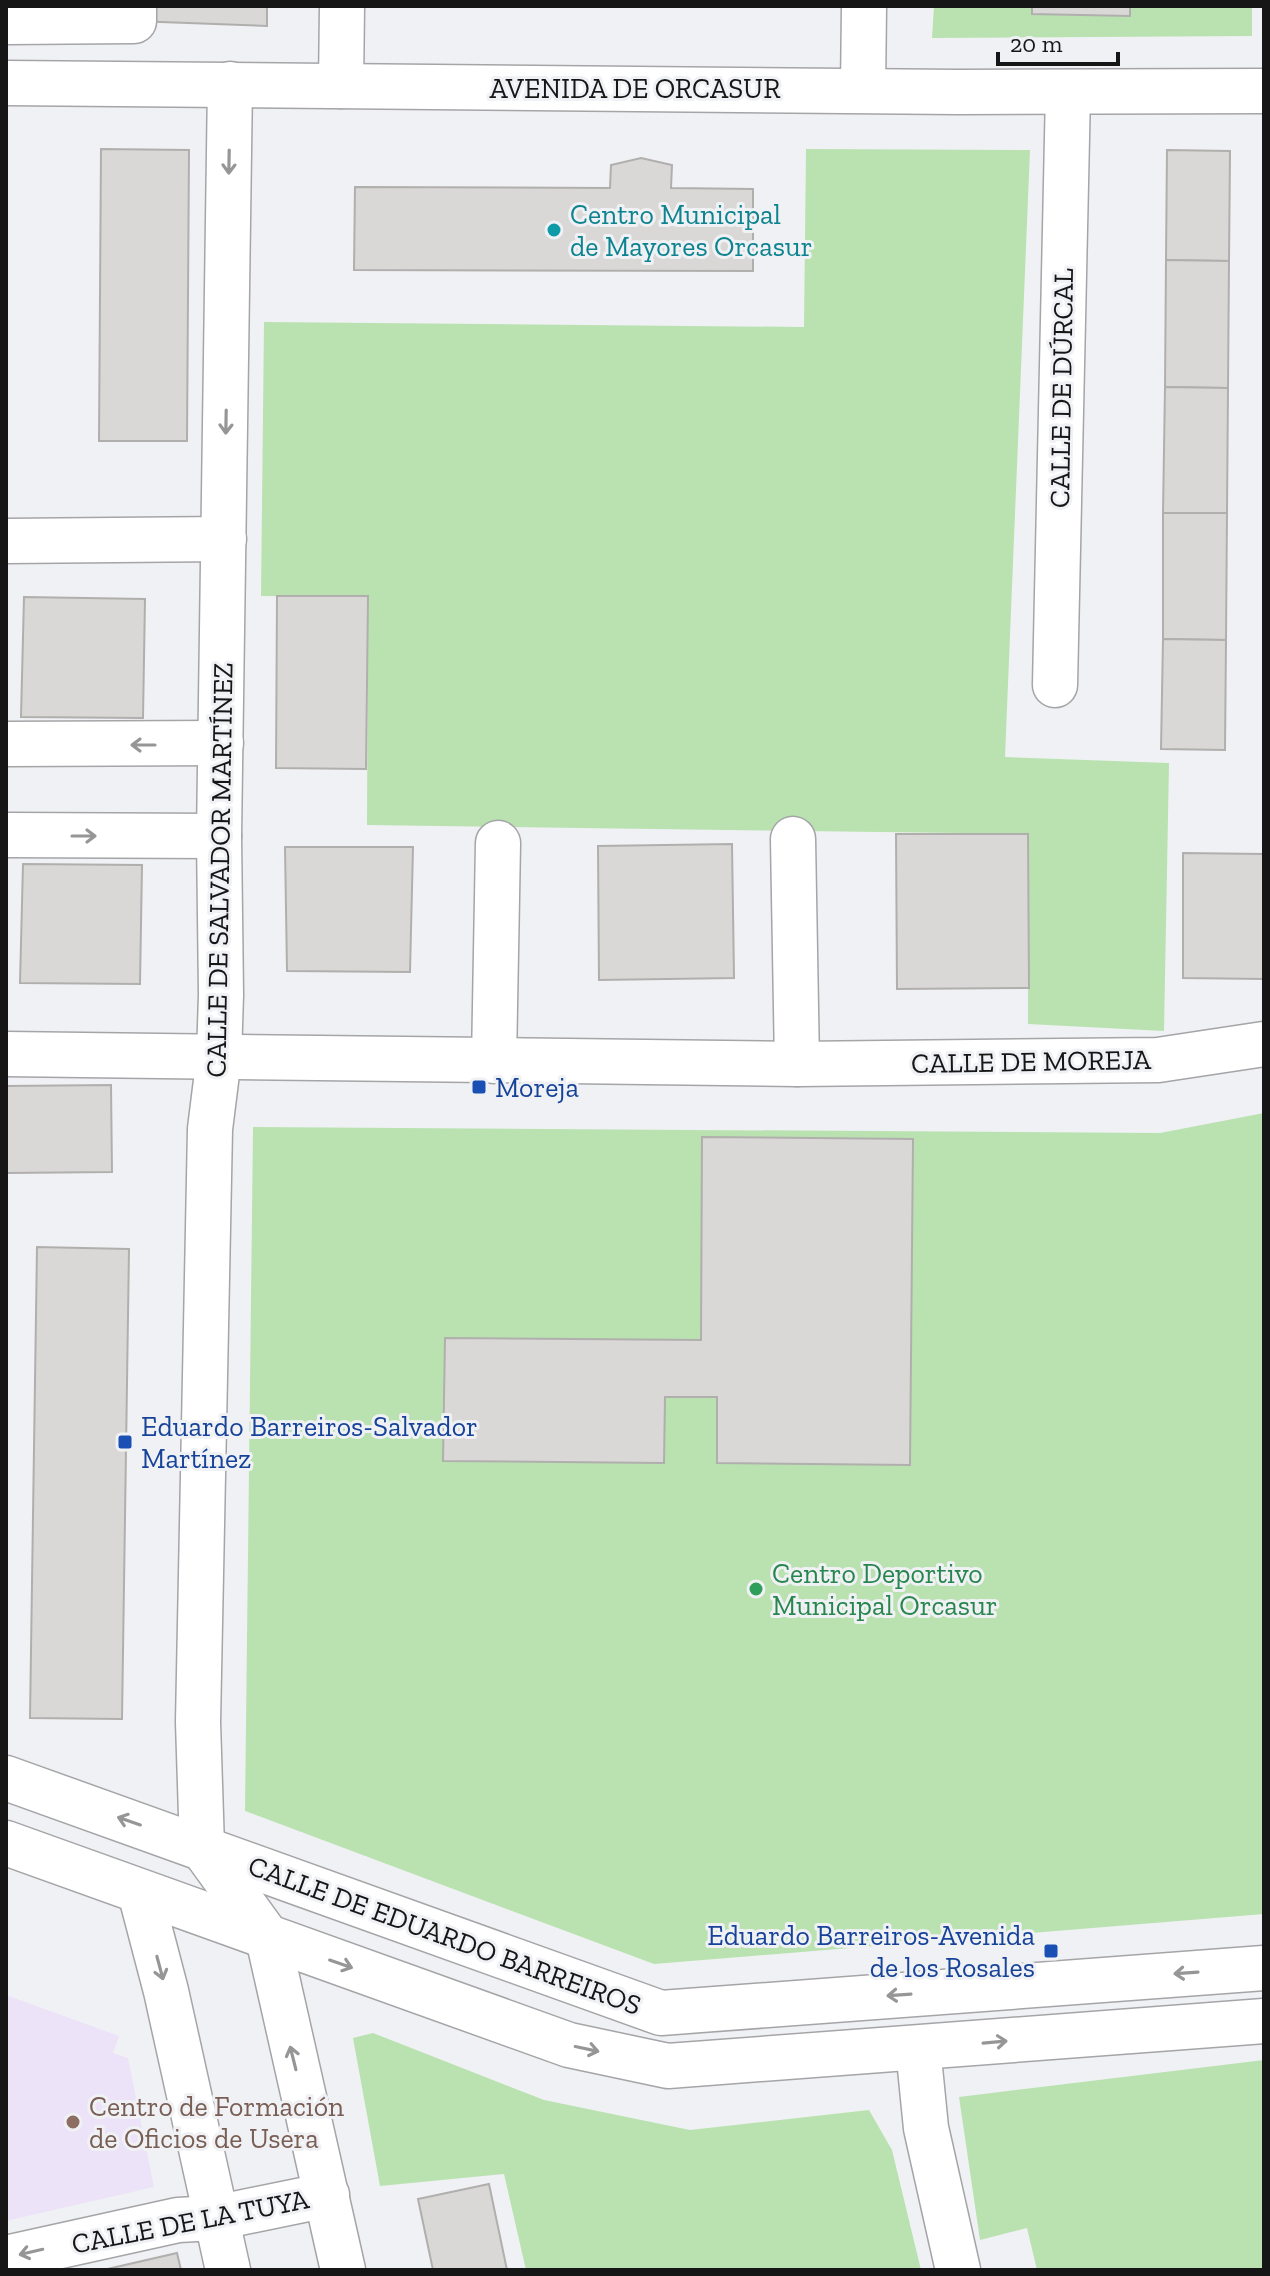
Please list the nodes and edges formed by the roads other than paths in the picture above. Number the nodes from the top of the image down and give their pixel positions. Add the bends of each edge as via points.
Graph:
1 (134, 6) edge
2 (342, 6) edge
3 (864, 6) edge
4 (6, 22) edge
5 (6, 83) edge
6 (230, 84) junction
7 (341, 86) junction
8 (863, 90) junction
9 (1264, 91) edge
10 (1068, 92) junction
11 (224, 539) junction
12 (6, 541) edge
13 (1055, 685) dead end
14 (221, 743) junction
15 (6, 744) edge
16 (6, 835) edge
17 (219, 836) junction
18 (793, 839) dead end
19 (498, 843) dead end
20 (1264, 1044) edge
21 (6, 1054) edge
22 (219, 1057) junction
23 (494, 1061) junction
24 (797, 1064) junction
25 (6, 1778) edge
26 (6, 1843) edge
27 (202, 1847) junction
28 (140, 1892) junction
29 (268, 1938) junction
30 (1264, 1968) edge
31 (1264, 2021) edge
32 (918, 2048) junction
33 (327, 2195) junction
34 (215, 2218) junction
35 (6, 2258) edge
36 (228, 2270) edge
37 (343, 2270) edge
38 (958, 2270) edge

1 - 4 street via 134,21
2 - 7 street
3 - 8 street
5 - 6 street, AVENIDA DE ORCASUR
6 - 7 street, AVENIDA DE ORCASUR
6 -> 11 street, CALLE DE SALVADOR MARTÍNEZ
7 - 8 street, AVENIDA DE ORCASUR
8 - 10 street, AVENIDA DE ORCASUR
9 - 10 street, AVENIDA DE ORCASUR
10 - 13 street, CALLE DE DÚRCAL
11 - 12 street
11 - 14 street, CALLE DE SALVADOR MARTÍNEZ
14 -> 15 street
14 - 17 street, CALLE DE SALVADOR MARTÍNEZ
16 -> 17 street
17 - 22 street, CALLE DE SALVADOR MARTÍNEZ
18 - 24 street
19 - 23 street
20 - 24 street, CALLE DE MOREJA via 1158,1060
21 - 22 street, CALLE DE MOREJA
22 - 23 street, CALLE DE MOREJA
22 - 27 street, CALLE DE SALVADOR MARTÍNEZ via 210,1129 198,1722
23 - 24 street, CALLE DE MOREJA
27 -> 25 street, CALLE DE EDUARDO BARREIROS
26 - 28 street, CALLE DE EDUARDO BARREIROS
27 - 28 street
27 - 29 street, CALLE DE EDUARDO BARREIROS
30 -> 27 street, CALLE DE EDUARDO BARREIROS via 661,2013
28 - 29 street, CALLE DE EDUARDO BARREIROS
28 -> 34 street
29 -> 32 street, CALLE DE EDUARDO BARREIROS via 569,2045 668,2066
33 -> 29 street
32 -> 31 street, CALLE DE EDUARDO BARREIROS
32 - 38 street via 926,2128
33 - 34 street, CALLE DE LA TUYA
33 - 37 street
34 -> 35 street, CALLE DE LA TUYA via 178,2220
34 - 36 street

